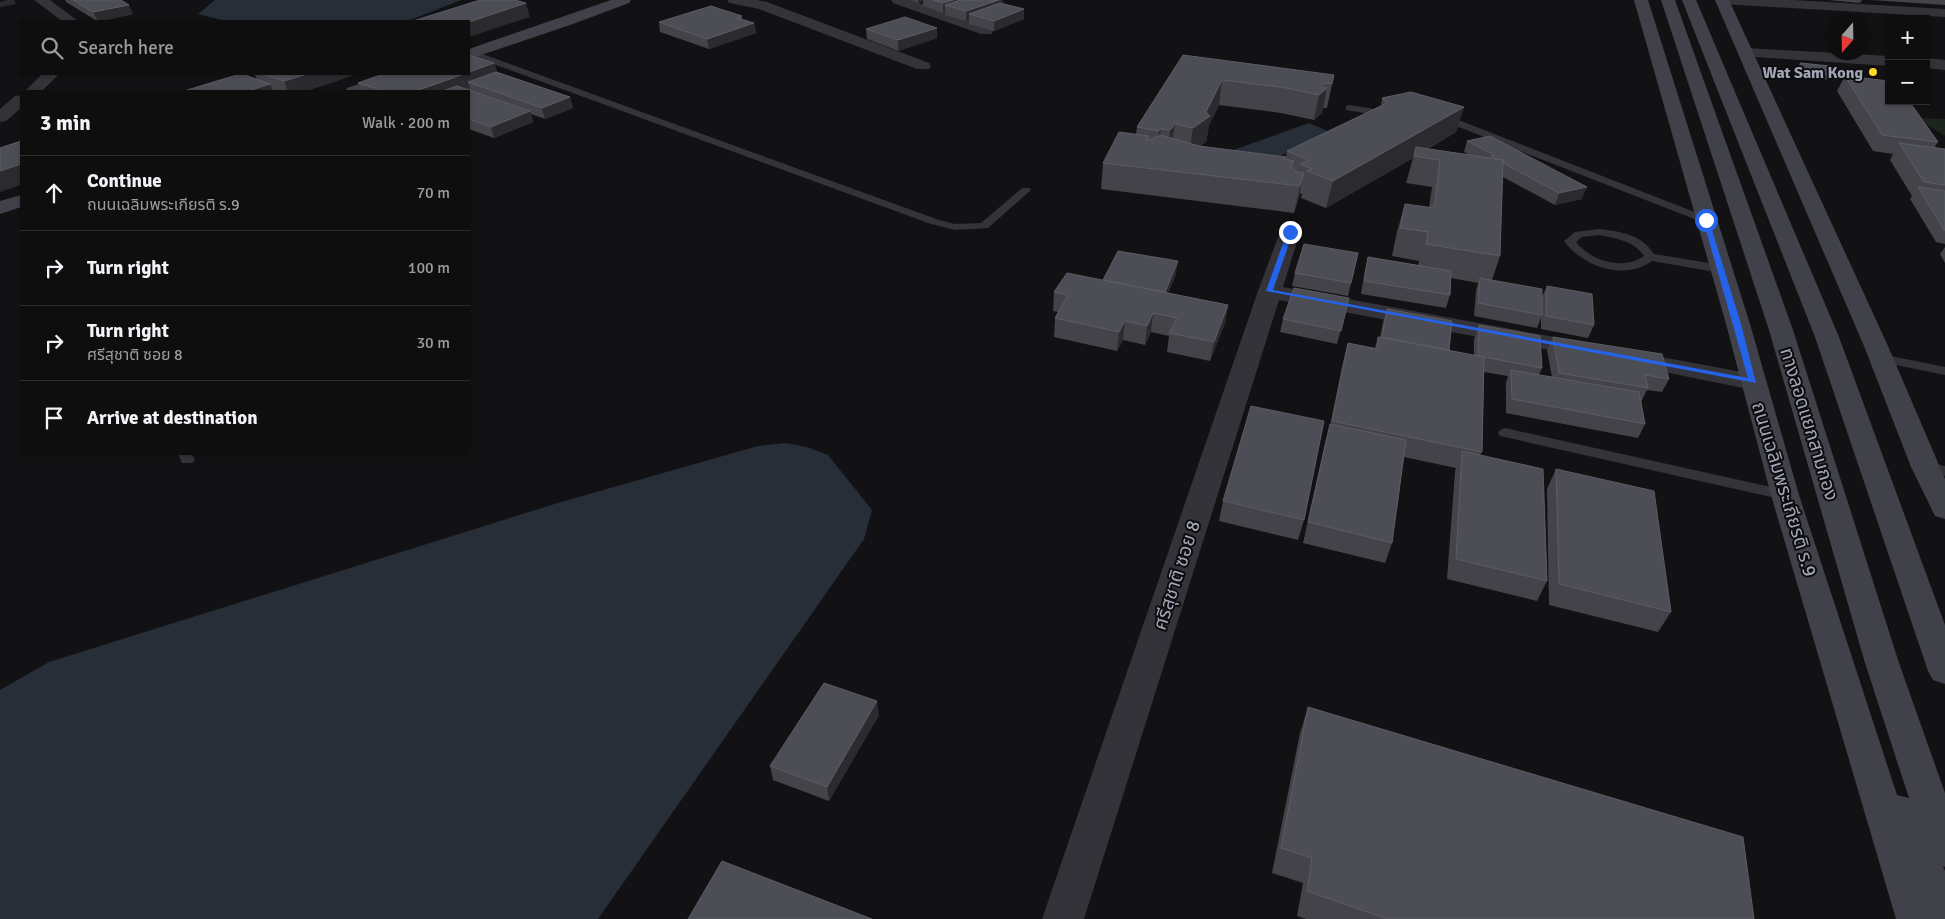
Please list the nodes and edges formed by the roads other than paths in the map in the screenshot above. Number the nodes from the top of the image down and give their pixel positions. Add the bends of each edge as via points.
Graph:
1 (41, 0) edge
2 (624, 0) edge
3 (734, 0) edge
4 (898, 0) edge
5 (1641, 0) edge
6 (1668, 0) edge
7 (1689, 0) edge
8 (1722, 0) edge
9 (1796, 3) edge
10 (1945, 14) edge
11 (70, 20) edge
12 (986, 32) edge
13 (470, 53) edge
14 (1746, 53) junction
15 (1885, 61) edge
16 (1930, 63) edge
17 (1945, 64) edge
18 (923, 66) dead end
19 (50, 75) edge
20 (403, 75) edge
21 (34, 90) edge
22 (355, 90) edge
23 (20, 101) edge
24 (1349, 108) dead end
25 (1394, 114) edge
26 (0, 117) edge
27 (1431, 120) edge
28 (1026, 190) dead end
29 (20, 201) edge
30 (0, 208) edge
31 (1706, 220) junction
32 (1290, 232) dead end
33 (1650, 257) junction
34 (1721, 268) junction
35 (1269, 291) junction
36 (1881, 358) junction
37 (1945, 371) edge
38 (1753, 382) junction
39 (1505, 433) dead end
40 (1935, 469) edge
41 (1785, 495) junction
42 (1945, 509) edge
43 (1945, 671) edge
44 (1840, 672) junction
45 (1945, 849) edge
46 (1945, 918) edge
47 (1063, 919) edge
48 (1917, 919) edge

1 - 11 street
2 - 13 main road
3 - 18 street via 762,5
4 - 12 street
5 - 31 main road, ถนนเฉลิมพระเกียรติ ร.9
6 - 45 main road, ทางลอดแยกสามกอง via 1782,330 1882,663
7 - 43 main road via 1827,337
8 - 9 street
8 - 14 main road
9 - 10 street
13 - 28 lane via 935,222 956,227 984,226
14 - 15 street
14 - 36 main road
16 - 17 street
19 - 21 street
20 - 22 main road
23 - 26 street
24 - 25 lane
27 - 31 lane via 1458,123
29 - 30 main road
31 - 34 main road, ถนนเฉลิมพระเกียรติ ร.9
32 - 35 street, ศรีสุชาติ ซอย 8
33 - 33 lane via 1642,246 1623,236 1599,232 1579,234 1570,241 1574,250 1588,259 1608,265 1636,266
33 - 34 lane
34 - 38 main road, ถนนเฉลิมพระเกียรติ ร.9
35 - 38 street
35 - 47 street, ศรีสุชาติ ซอย 8
36 - 37 lane
36 - 40 main road
38 - 41 main road, ถนนเฉลิมพระเกียรติ ร.9
39 - 41 lane
40 - 42 main road
41 - 44 main road, ถนนเฉลิมพระเกียรติ ร.9
44 - 46 main road
44 - 48 main road, ถนนเฉลิมพระเกียรติ ร.9

